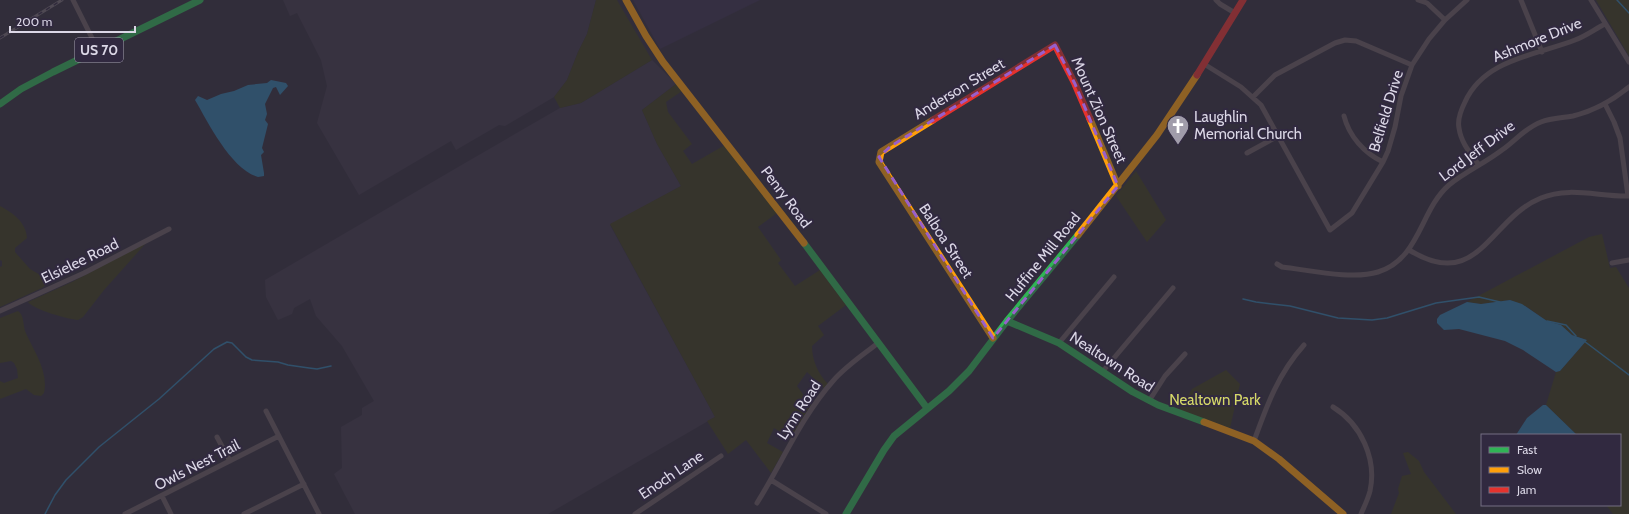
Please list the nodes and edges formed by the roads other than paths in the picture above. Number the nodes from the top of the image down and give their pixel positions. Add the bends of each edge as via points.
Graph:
1 (73, 0) edge
2 (200, 0) edge
3 (626, 0) edge
4 (1216, 0) edge
5 (1243, 0) edge
6 (1418, 0) edge
7 (1467, 0) edge
8 (1521, 0) edge
9 (1591, 0) edge
10 (1235, 13) junction
11 (1445, 20) junction
12 (1605, 24) junction
13 (1055, 45) joint
14 (98, 50) junction
15 (1542, 52) junction
16 (1629, 62) edge
17 (1204, 64) junction
18 (1412, 65) junction
19 (1629, 87) edge
20 (1253, 97) junction
21 (0, 104) edge
22 (1605, 104) junction
23 (1344, 116) dead end
24 (1278, 136) junction
25 (1247, 152) dead end
26 (879, 157) joint
27 (1383, 162) junction
28 (1479, 165) junction
29 (1118, 186) junction
30 (1628, 196) edge
31 (169, 229) dead end
32 (1409, 250) junction
33 (1629, 260) edge
34 (1612, 262) dead end
35 (1277, 264) dead end
36 (1114, 277) dead end
37 (1173, 288) dead end
38 (0, 311) edge
39 (1007, 321) junction
40 (993, 338) junction
41 (878, 343) junction
42 (1059, 343) junction
43 (1304, 345) dead end
44 (1186, 354) dead end
45 (1103, 371) junction
46 (1149, 401) junction
47 (1333, 407) dead end
48 (927, 408) junction
49 (266, 411) dead end
50 (217, 436) dead end
51 (279, 436) junction
52 (1254, 441) junction
53 (721, 456) dead end
54 (230, 461) junction
55 (771, 480) junction
56 (304, 484) junction
57 (162, 496) junction
58 (756, 503) dead end
59 (125, 514) edge
60 (170, 514) edge
61 (244, 514) edge
62 (319, 514) edge
63 (635, 514) edge
64 (826, 514) edge
65 (846, 514) edge
66 (1343, 514) edge
67 (1361, 514) edge

1 - 14 street
2 - 14 main road, US 70
3 - 41 main road, Penry Road via 661,59 782,214
4 - 10 street
5 - 10 main road, Huffine Mill Road
6 - 11 street via 1427,3
7 - 11 street, Belfield Drive
8 - 15 street
9 - 12 street
10 - 17 main road, Huffine Mill Road
11 - 18 street, Belfield Drive
12 - 15 street, Ashmore Drive via 1577,39
12 - 16 street
13 - 26 main road, Anderson Street via 881,152
13 - 29 main road, Mount Zion Street via 1075,84
14 - 21 main road, US 70 via 36,80
15 - 28 street, Ashmore Drive via 1497,67 1474,85 1467,96 1458,127 1464,144
17 - 20 street
17 - 29 main road, Huffine Mill Road via 1157,135
18 - 20 street via 1356,41 1345,40 1276,75
18 - 27 street, Belfield Drive
19 - 22 street, Lord Jeff Drive
20 - 24 street via 1261,105
22 - 28 street, Lord Jeff Drive via 1574,116 1540,122
22 - 30 street via 1620,138
23 - 27 street via 1365,151
24 - 25 street
24 - 27 street, Belfield Drive via 1330,230 1352,213
26 - 40 main road, Balboa Street via 879,162
28 - 32 street, Lord Jeff Drive via 1444,189
29 - 39 main road, Huffine Mill Road
30 - 32 street via 1570,192 1541,198 1512,217 1485,246 1465,260 1446,264 1419,256
31 - 38 street, Elsielee Road via 84,273
32 - 35 street, Lord Jeff Drive via 1388,268 1364,275 1282,267
33 - 34 street
36 - 42 street
37 - 45 street
39 - 40 main road, Huffine Mill Road
39 - 42 main road, Nealtown Road
40 - 48 main road, Huffine Mill Road via 950,391
41 - 48 main road, Penry Road
41 - 55 street, Lynn Road via 833,381 794,438
42 - 45 main road, Nealtown Road
43 - 52 street via 1275,386
44 - 46 street via 1165,376
45 - 46 main road, Nealtown Road
46 - 52 main road, Nealtown Road
47 - 67 street via 1354,426 1371,461 1370,491
48 - 65 main road, Huffine Mill Road via 894,436
49 - 51 street
50 - 54 street
51 - 54 street, Owls Nest Trail
51 - 56 street
52 - 66 main road, Nealtown Road
53 - 63 street, Enoch Lane
54 - 57 street, Owls Nest Trail
55 - 58 street, Lynn Road
55 - 64 street
56 - 61 street
56 - 62 street
57 - 59 street, Owls Nest Trail
57 - 60 street

